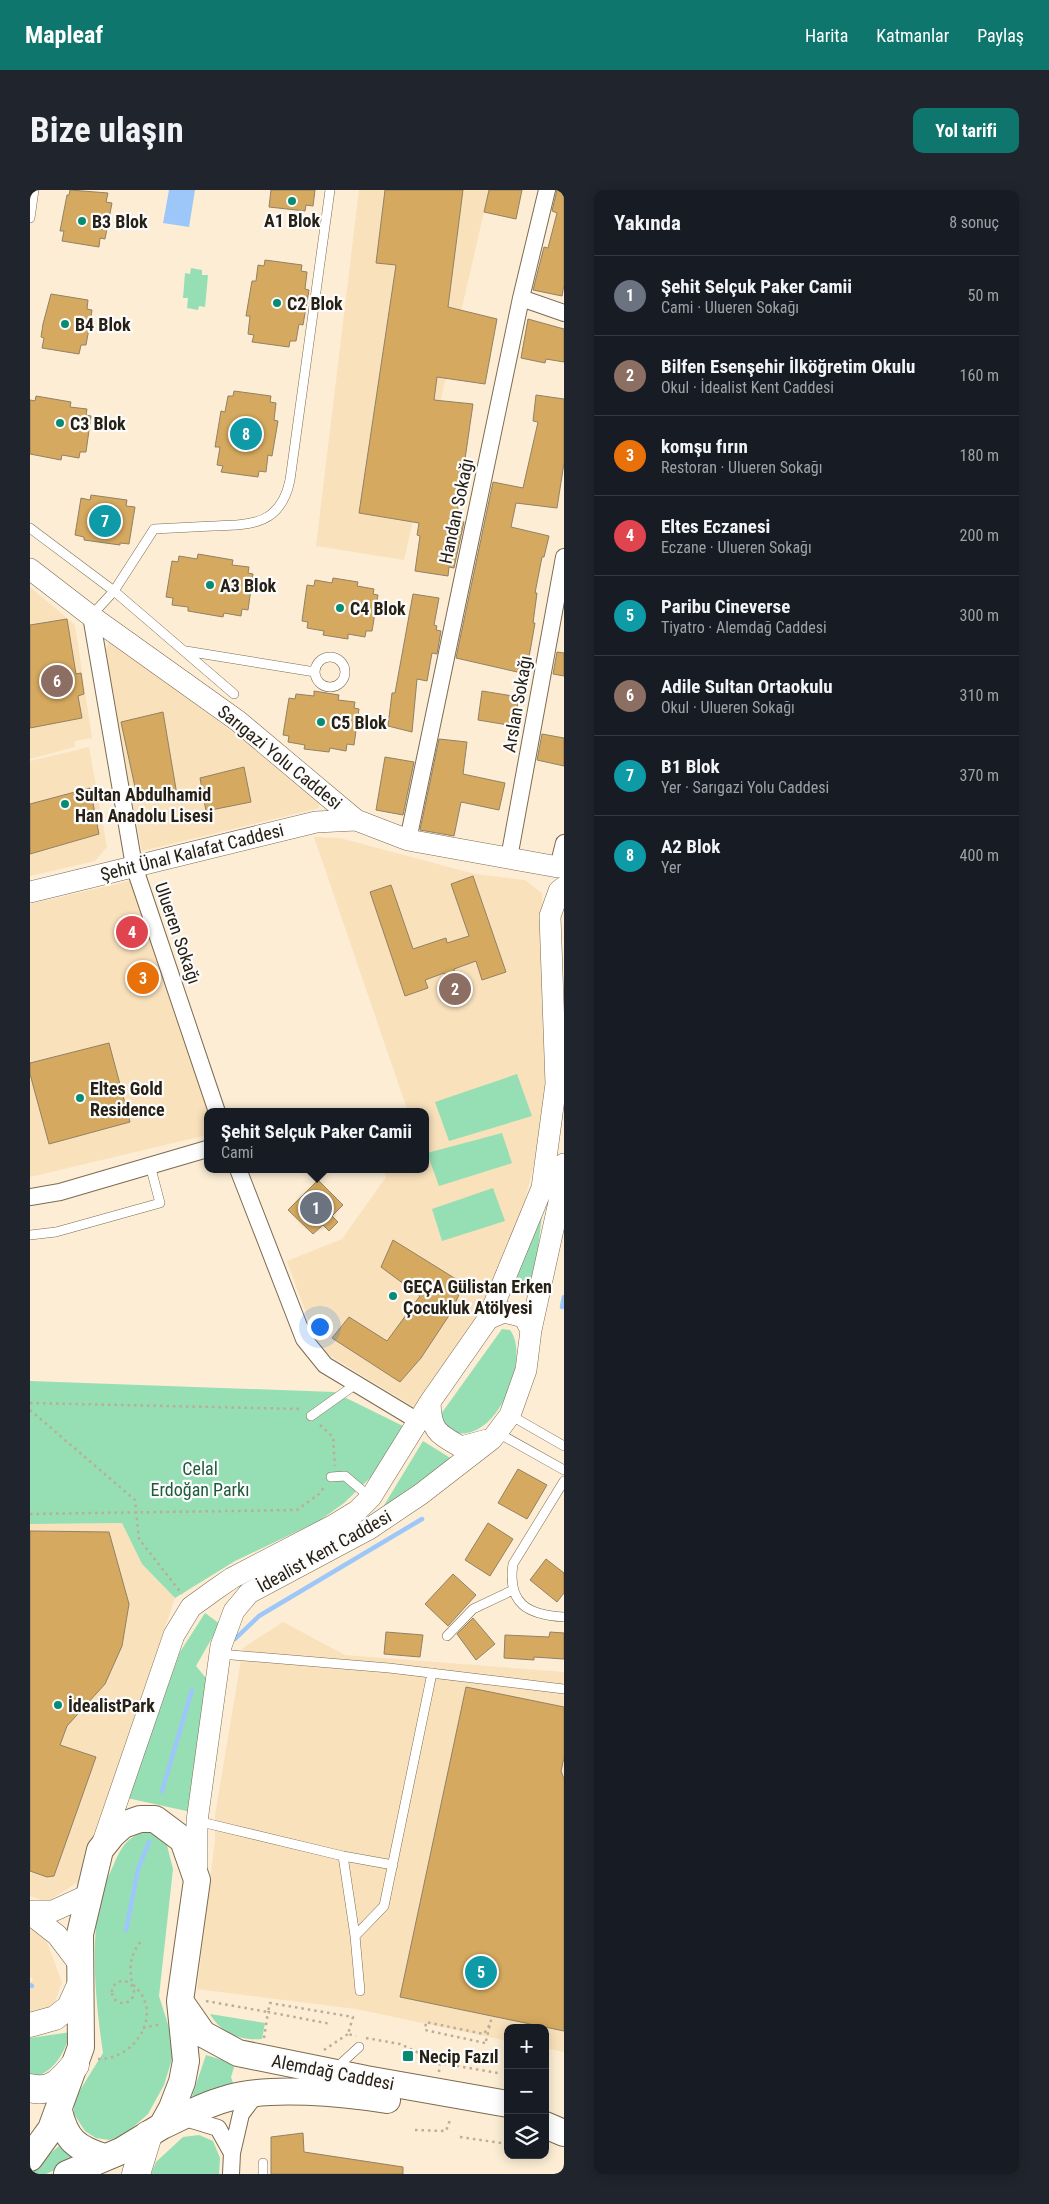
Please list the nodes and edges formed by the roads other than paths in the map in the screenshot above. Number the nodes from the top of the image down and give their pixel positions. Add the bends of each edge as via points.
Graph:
1 (34, 190) edge
2 (330, 190) edge
3 (547, 190) edge
4 (30, 218) edge
5 (521, 298) junction
6 (564, 313) edge
7 (30, 528) edge
8 (564, 557) edge
9 (30, 569) edge
10 (114, 591) junction
11 (90, 616) junction
12 (186, 651) junction
13 (315, 672) dead end
14 (234, 694) dead end
15 (356, 820) junction
16 (408, 840) junction
17 (564, 843) edge
18 (509, 858) junction
19 (134, 866) junction
20 (562, 880) edge
21 (30, 892) edge
22 (216, 1108) edge
23 (204, 1150) edge
24 (564, 1164) edge
25 (150, 1166) junction
26 (240, 1173) edge
27 (30, 1198) edge
28 (30, 1235) edge
29 (488, 1319) junction
30 (531, 1330) junction
31 (356, 1384) junction
32 (430, 1402) junction
33 (311, 1416) road end
34 (510, 1416) junction
35 (418, 1421) junction
36 (495, 1436) junction
37 (564, 1446) edge
38 (564, 1470) edge
39 (331, 1477) road end
40 (564, 1481) edge
41 (371, 1497) junction
42 (513, 1590) junction
43 (564, 1617) edge
44 (447, 1636) dead end
45 (220, 1654) junction
46 (432, 1673) junction
47 (564, 1688) edge
48 (197, 1821) junction
49 (100, 1850) junction
50 (342, 1856) junction
51 (393, 1865) junction
52 (197, 1880) junction
53 (88, 1895) junction
54 (30, 1913) edge
55 (355, 1936) junction
56 (79, 1974) junction
57 (360, 1991) dead end
58 (180, 2001) junction
59 (30, 2025) edge
60 (263, 2044) junction
61 (359, 2047) dead end
62 (77, 2061) junction
63 (332, 2072) junction
64 (30, 2088) edge
65 (258, 2093) junction
66 (504, 2103) edge
67 (59, 2111) junction
68 (549, 2111) edge
69 (564, 2113) edge
70 (504, 2117) edge
71 (549, 2125) edge
72 (164, 2126) junction
73 (549, 2126) edge
74 (564, 2128) edge
75 (564, 2133) edge
76 (232, 2153) junction
77 (104, 2157) junction
78 (30, 2158) edge
79 (262, 2164) dead end
80 (67, 2174) edge
81 (136, 2174) edge
82 (231, 2174) edge
83 (263, 2174) edge

1 - 4 lane
2 - 10 lane via 285,499 274,513 249,525 154,529
3 - 5 street, Handan Sokağı
5 - 6 street
5 - 16 street, Handan Sokağı
7 - 10 lane
8 - 18 street, Arslan Sokağı
9 - 11 street, Sarıgazi Yolu Caddesi
10 - 11 lane
10 - 12 lane
11 - 15 street, Sarıgazi Yolu Caddesi via 238,721
11 - 19 street, Ulueren Sokağı
12 - 13 lane
12 - 14 lane
15 - 16 street, Sarıgazi Yolu Caddesi
15 - 19 street, Şehit Ünal Kalafat Caddesi via 316,822
16 - 18 street, Sarıgazi Yolu Caddesi
17 - 20 street
18 - 20 street, Sarıgazi Yolu Caddesi via 549,881
19 - 21 street, Şehit Ünal Kalafat Caddesi
19 - 22 street, Ulueren Sokağı
20 - 29 street, İdealist Kent Caddesi via 550,916 556,1084 542,1188
23 - 25 street
24 - 30 street, İdealist Kent Caddesi via 561,1193
25 - 27 street
25 - 28 lane via 160,1203 56,1232
26 - 31 street via 304,1339 325,1365
29 - 30 street via 504,1312 524,1317
29 - 32 street, İdealist Kent Caddesi
30 - 34 street, İdealist Kent Caddesi via 526,1370
31 - 33 lane
31 - 35 street
32 - 35 street, İdealist Kent Caddesi
32 - 36 street via 431,1421 438,1434 461,1448
34 - 36 street, İdealist Kent Caddesi
34 - 37 lane
35 - 41 street, İdealist Kent Caddesi
36 - 38 lane
36 - 45 street, İdealist Kent Caddesi via 421,1494 369,1529 249,1593 234,1612
39 - 41 lane via 345,1476
40 - 42 lane via 513,1564
41 - 49 street, İdealist Kent Caddesi via 334,1525 232,1578 192,1606 174,1635
42 - 43 lane via 534,1613
42 - 44 lane via 473,1609
45 - 46 lane
45 - 48 street, İdealist Kent Caddesi
46 - 47 lane
46 - 51 lane
48 - 50 lane
48 - 52 street, İdealist Kent Caddesi
49 - 52 main road, İdealist Kent Caddesi via 123,1826 140,1819 155,1819 183,1840
49 - 53 main road, İdealist Kent Caddesi
50 - 51 lane
50 - 55 lane
51 - 55 lane via 384,1906
52 - 58 main road, İdealist Kent Caddesi
53 - 54 street via 52,1911
53 - 56 main road, İdealist Kent Caddesi via 80,1934
54 - 56 street via 58,1935
55 - 57 lane
56 - 59 main road via 69,2007 55,2018
56 - 62 main road, İdealist Kent Caddesi via 82,2023
58 - 60 main road, Alemdağ Caddesi via 203,2034 238,2053
58 - 72 main road, İdealist Kent Caddesi via 186,2061 182,2082
60 - 63 main road, Alemdağ Caddesi
60 - 65 main road via 241,2071 245,2087
61 - 63 lane
62 - 64 highway via 60,2083 47,2089
62 - 67 main road, İdealist Kent Caddesi
63 - 66 main road, Alemdağ Caddesi
65 - 70 main road, Alemdağ Caddesi via 320,2092
65 - 72 main road, Alemdağ Caddesi via 230,2097
65 - 76 street via 241,2114
67 - 77 main road via 64,2130 73,2141 88,2152
67 - 78 main road, İdealist Kent Caddesi via 51,2129
68 - 69 main road
71 - 74 street
72 - 76 street via 218,2128
72 - 77 main road
72 - 81 highway
73 - 75 main road
76 - 82 street
77 - 80 main road
79 - 83 lane

